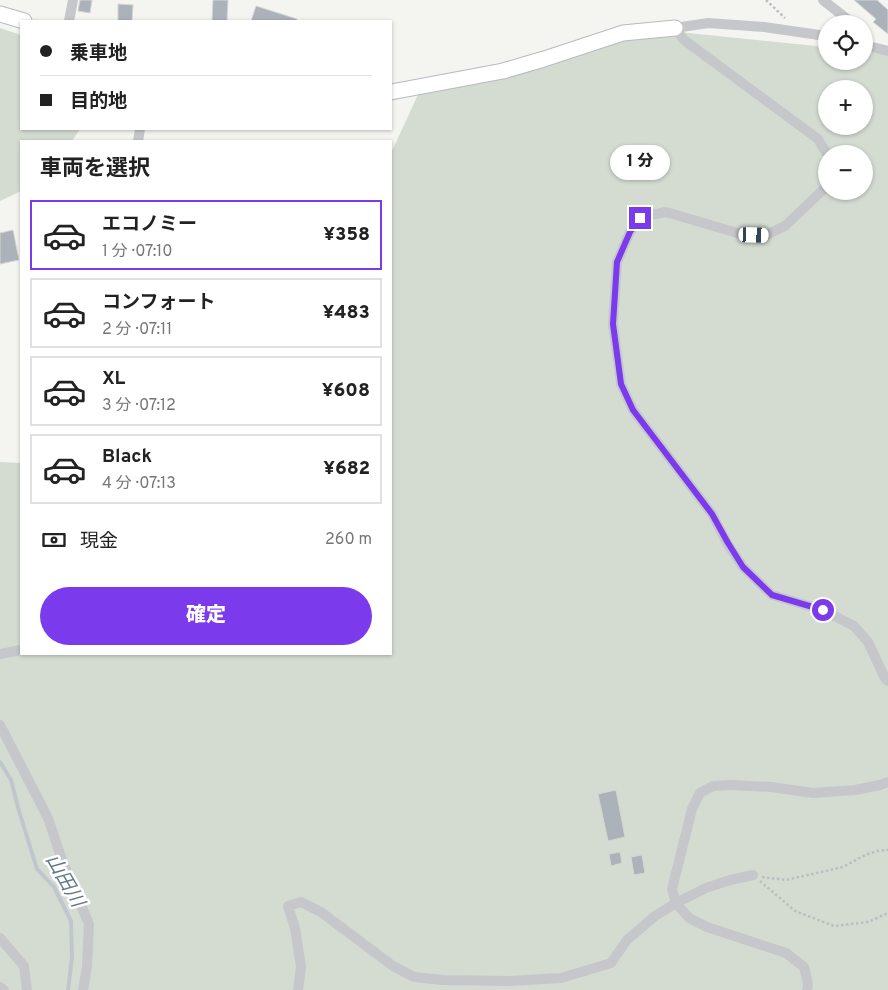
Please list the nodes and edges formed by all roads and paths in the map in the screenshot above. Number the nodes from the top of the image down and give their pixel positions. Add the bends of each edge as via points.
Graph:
1 (73, 0) edge
2 (766, 0) edge
3 (823, 0) edge
4 (0, 14) edge
5 (842, 15) edge
6 (21, 20) edge
7 (69, 20) edge
8 (675, 28) junction
9 (799, 32) junction
10 (818, 35) edge
11 (873, 48) edge
12 (888, 52) edge
13 (392, 92) edge
14 (822, 145) edge
15 (818, 195) edge
16 (20, 650) edge
17 (0, 654) edge
18 (888, 681) edge
19 (0, 725) edge
20 (888, 782) edge
21 (888, 850) edge
22 (753, 875) junction
23 (676, 903) junction
24 (888, 913) edge
25 (0, 938) edge
26 (0, 987) edge
27 (4, 990) edge
28 (27, 990) edge
29 (84, 990) edge
30 (298, 990) edge
31 (807, 990) edge

1 - 7 street
2 - 9 path
3 - 5 street
4 - 6 street
8 - 9 street via 708,23 764,26
8 - 13 street via 623,33 503,71
8 - 14 street via 684,40 818,139
9 - 10 street
11 - 12 street
15 - 18 street via 785,226 766,235 741,234 666,212 640,218 617,262 613,324 621,384 633,410 712,514 743,567 772,595 823,610 854,626 868,642
16 - 17 street
19 - 29 street via 48,818 89,924
20 - 23 street via 855,790 813,793 732,785 713,786 700,793 692,809 672,889
21 - 22 path via 864,855 843,866 786,880
22 - 23 street via 706,888
22 - 24 path via 795,911 834,926 868,922
23 - 30 street via 627,940 611,964 561,978 510,981 414,976 393,966 321,912 301,902 288,906 301,967
23 - 31 street via 689,918 707,927 786,953 804,967
25 - 28 street via 24,966
26 - 27 street

